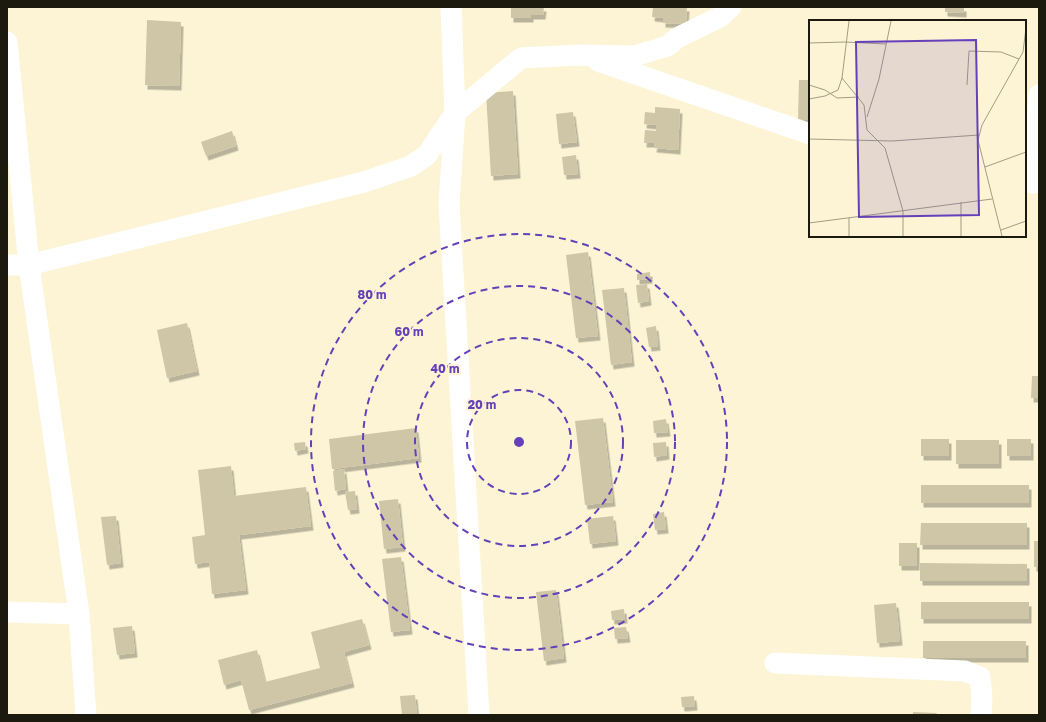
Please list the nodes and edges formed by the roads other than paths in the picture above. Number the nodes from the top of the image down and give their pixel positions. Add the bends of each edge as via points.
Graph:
1 (451, 7) edge
2 (723, 10) edge
3 (7, 42) edge
4 (580, 55) junction
5 (1039, 95) edge
6 (455, 113) junction
7 (809, 134) edge
8 (1032, 183) edge
9 (7, 264) edge
10 (29, 265) junction
11 (7, 612) edge
12 (79, 614) junction
13 (775, 663) dead end
14 (86, 715) edge
15 (479, 715) edge
16 (981, 715) edge

1 - 6 street
2 - 4 street via 668,46 654,51 634,56
3 - 10 street
4 - 6 street via 521,58
4 - 7 street
5 - 8 street
6 - 10 street via 427,155 411,166 364,182
6 - 15 street via 449,204
9 - 10 street
10 - 12 street
11 - 12 street
12 - 14 street
13 - 16 street via 965,671 980,677

